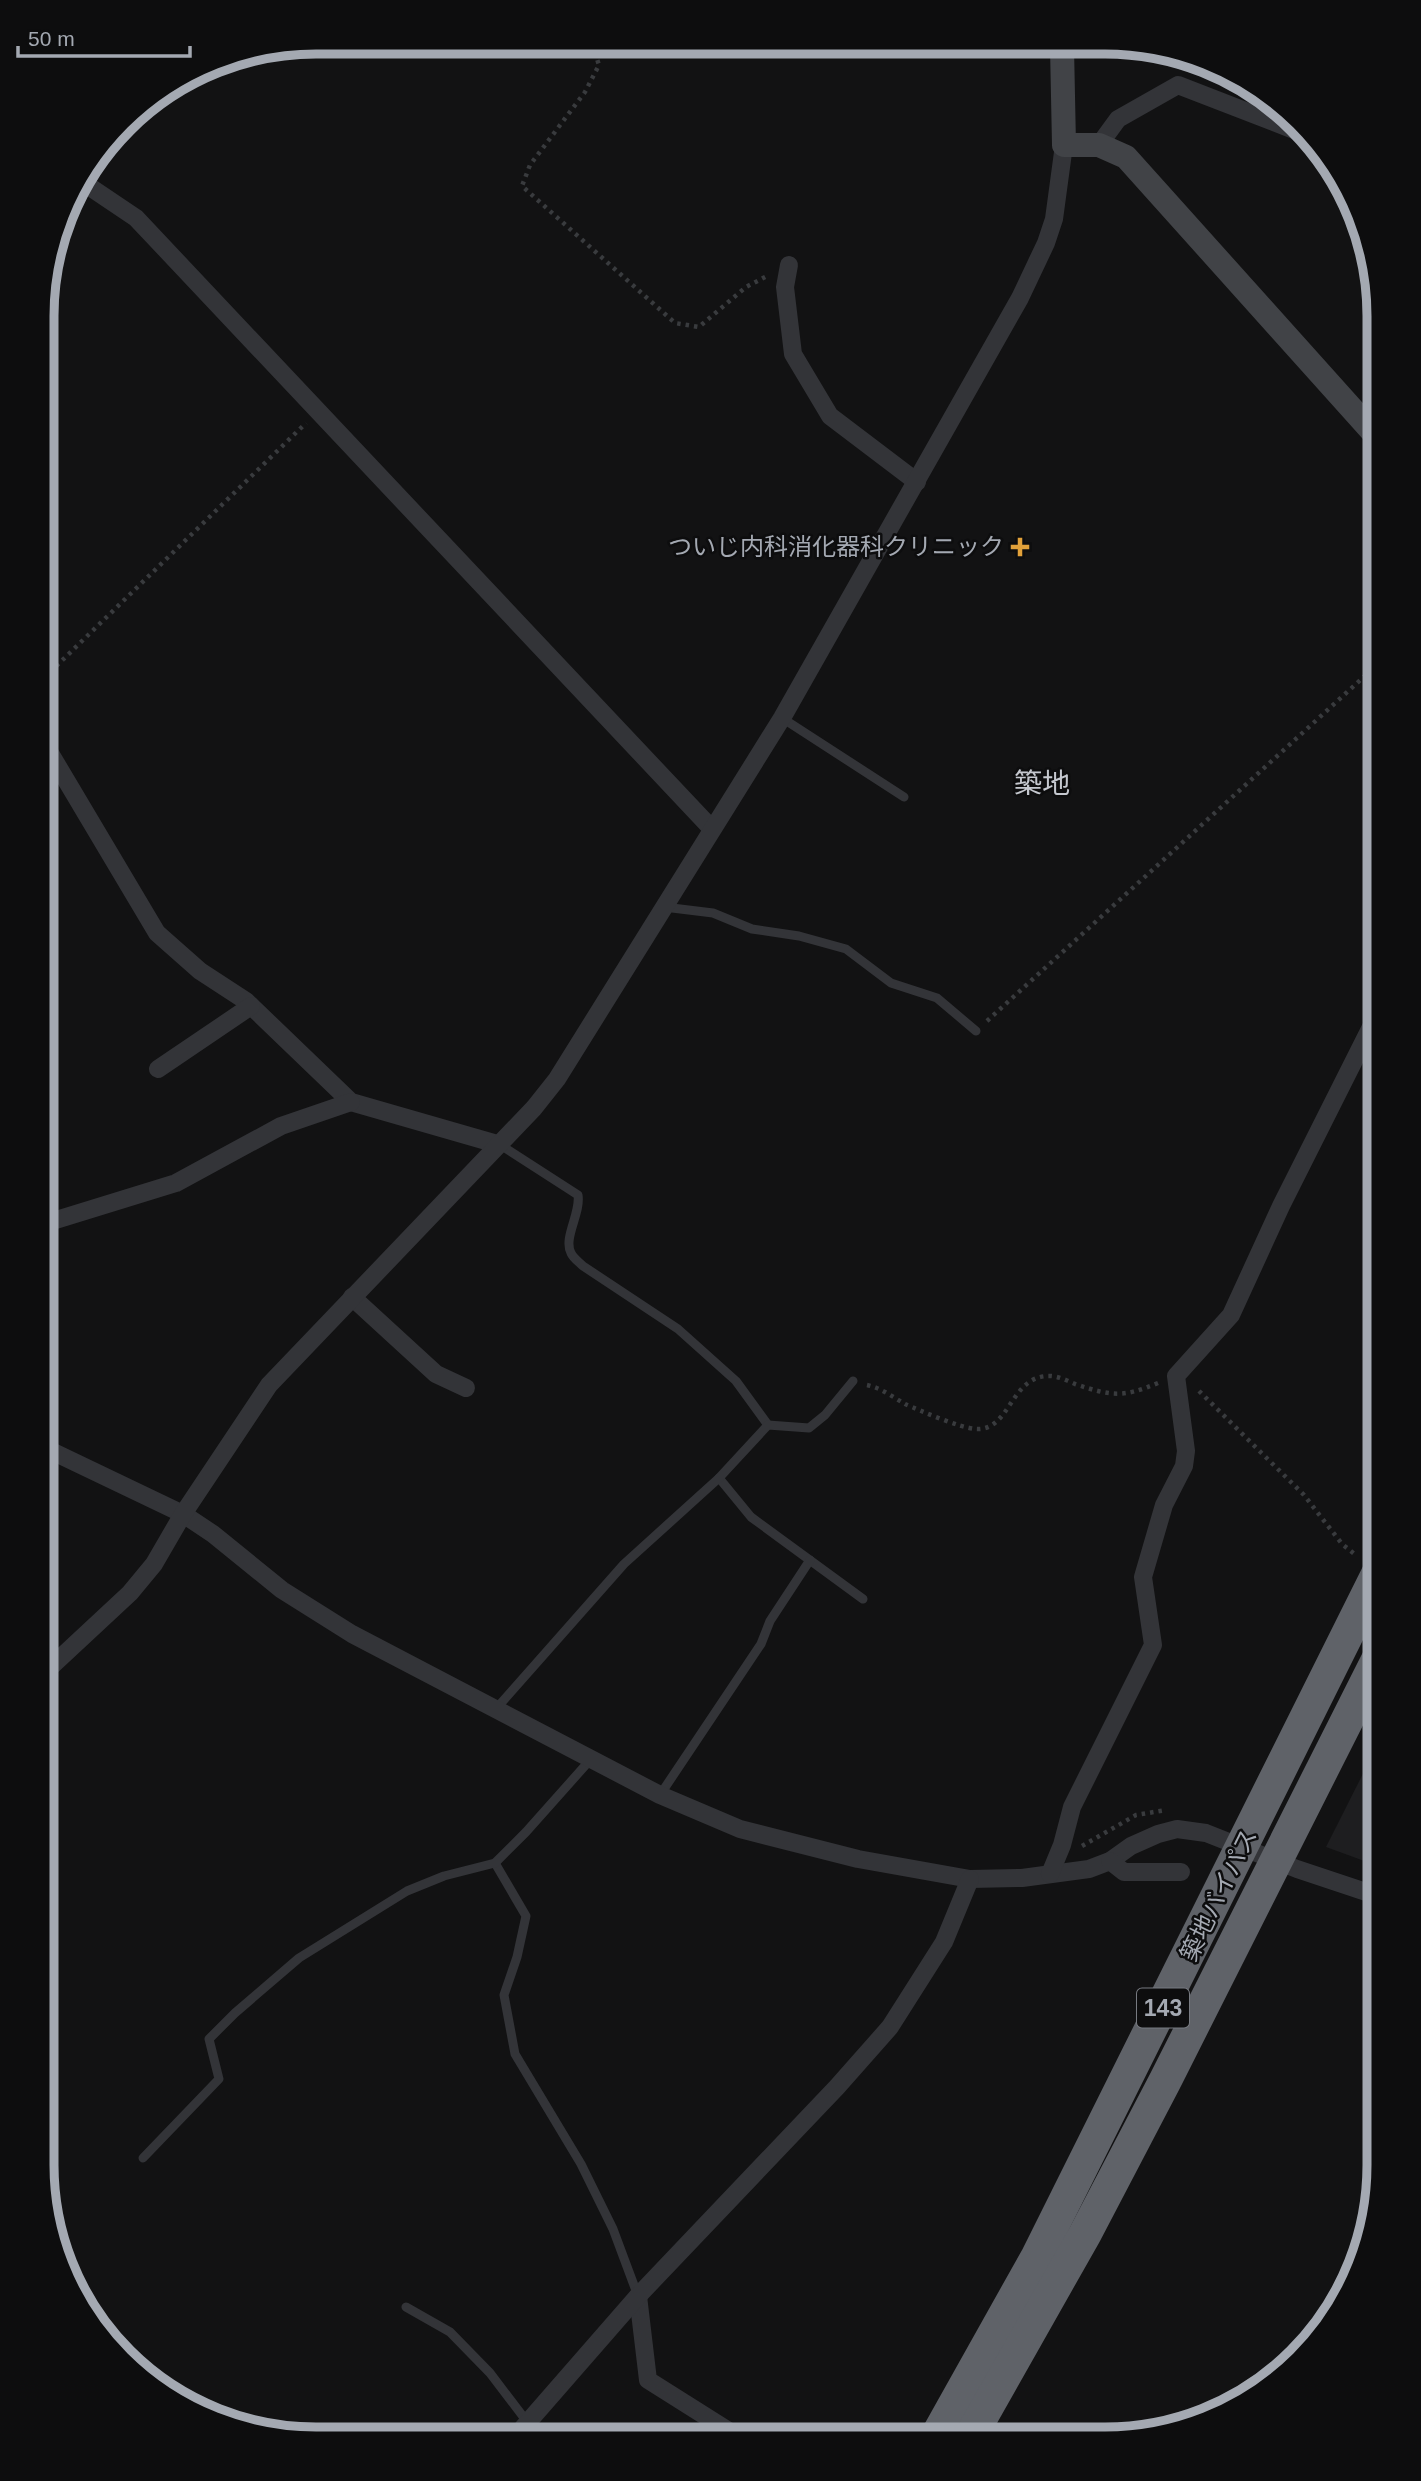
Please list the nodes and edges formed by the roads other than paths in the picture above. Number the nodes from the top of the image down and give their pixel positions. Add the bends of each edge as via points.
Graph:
1 (1062, 54) edge
2 (1285, 127) edge
3 (1064, 145) junction
4 (1099, 145) junction
5 (88, 186) edge
6 (789, 265) road end
7 (1367, 426) edge
8 (917, 482) junction
9 (782, 718) junction
10 (54, 760) edge
11 (904, 797) dead end
12 (712, 829) junction
13 (663, 907) junction
14 (251, 1006) junction
15 (976, 1031) road end
16 (1367, 1035) edge
17 (158, 1069) dead end
18 (351, 1102) junction
19 (497, 1144) junction
20 (54, 1221) edge
21 (352, 1297) junction
22 (853, 1381) road end
23 (466, 1388) dead end
24 (768, 1425) junction
25 (54, 1452) edge
26 (719, 1478) junction
27 (183, 1514) junction
28 (810, 1560) junction
29 (1367, 1575) edge
30 (863, 1599) dead end
31 (54, 1664) edge
32 (1367, 1679) edge
33 (495, 1710) junction
34 (591, 1759) junction
35 (660, 1795) junction
36 (1242, 1848) junction
37 (1276, 1860) junction
38 (1110, 1861) junction
39 (495, 1863) junction
40 (1181, 1872) dead end
41 (1049, 1874) junction
42 (970, 1879) junction
43 (1367, 1892) edge
44 (143, 2158) dead end
45 (638, 2296) junction
46 (406, 2307) dead end
47 (528, 2423) junction
48 (524, 2427) edge
49 (723, 2427) edge
50 (941, 2427) edge
51 (977, 2427) edge

1 - 3 street
2 - 4 street via 1178,85 1118,119
3 - 4 street
3 - 8 street via 1054,219 1046,243
4 - 7 street via 1126,157
5 - 12 street via 136,218
6 - 8 street via 786,287 793,354 830,416
8 - 9 street
9 - 11 lane
9 - 12 street
10 - 14 street via 157,933 200,971
12 - 13 street
13 - 15 lane via 712,913 752,929 846,949 891,983 937,998
13 - 19 street via 557,1079
14 - 17 street
14 - 18 street
16 - 41 street via 1231,1315 1176,1376 1186,1451 1184,1466 1164,1504 1143,1577 1153,1645 1072,1807
18 - 19 street
18 - 20 street via 281,1126 176,1183
19 - 21 street
19 - 24 lane via 579,1195 571,1254 678,1329 736,1381
21 - 23 street via 436,1374
21 - 27 street via 269,1385
22 - 24 lane via 809,1428
24 - 26 lane
25 - 27 street
26 - 28 lane via 751,1517
26 - 33 lane via 624,1564
27 - 31 street via 154,1564 130,1593
27 - 33 street via 294,1598
28 - 30 lane
28 - 35 lane via 770,1621 761,1644
29 - 36 highway, 築地バイパス / 143
32 - 37 highway, 築地バイパス / 143
33 - 34 street
34 - 35 street
34 - 39 lane
35 - 42 street via 740,1829 859,1859
36 - 37 street
36 - 38 street via 1206,1833 1177,1829 1132,1846
36 - 50 highway, 築地バイパス / 143 via 1037,2257
37 - 43 street
37 - 51 highway, 築地バイパス / 143 via 1085,2234
38 - 40 street via 1124,1872
38 - 41 street
39 - 44 lane via 407,1891 299,1958 209,2039 219,2079
39 - 45 lane via 526,1916 504,1995 515,2054 581,2164 613,2229
41 - 42 street
42 - 45 street via 944,1942 890,2027
45 - 47 street
45 - 49 street via 648,2380
46 - 47 lane via 450,2332 490,2373
47 - 48 street

